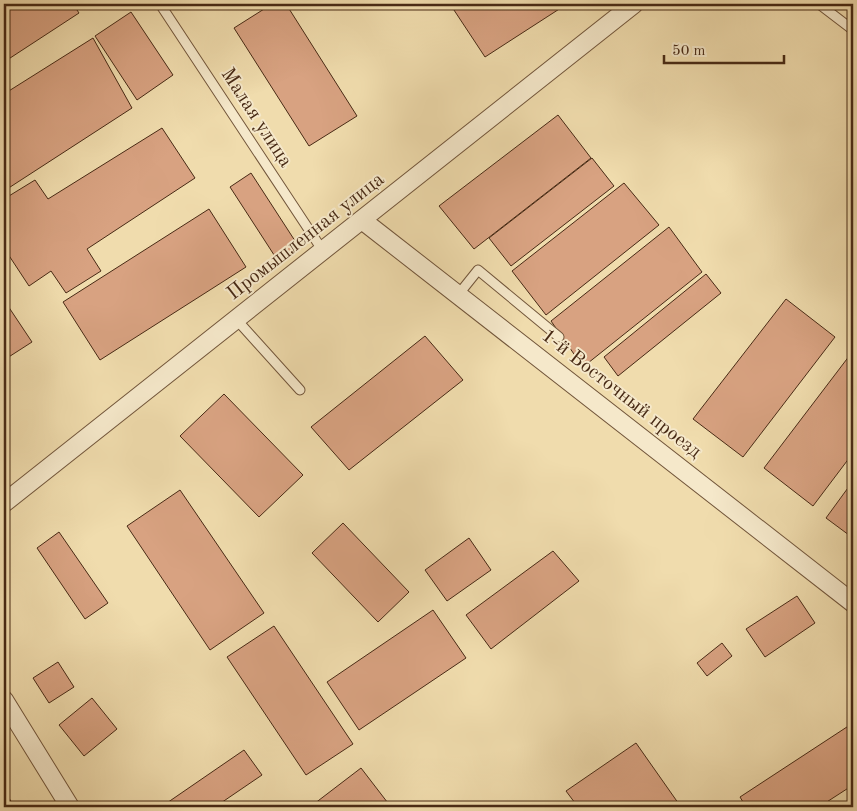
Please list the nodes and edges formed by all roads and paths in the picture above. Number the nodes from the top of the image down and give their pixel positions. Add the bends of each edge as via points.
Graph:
1 (160, 4) edge
2 (634, 4) edge
3 (819, 4) edge
4 (853, 30) edge
5 (362, 220) junction
6 (323, 251) junction
7 (458, 295) junction
8 (236, 319) junction
9 (560, 337) dead end
10 (300, 390) dead end
11 (4, 503) edge
12 (853, 603) edge
13 (4, 700) edge
14 (70, 807) edge

1 - 6 lane, Малая улица
2 - 5 street, Промышленная улица
3 - 4 lane
5 - 6 street, Промышленная улица
5 - 7 street, 1-й Восточный проезд
6 - 8 street, Промышленная улица
7 - 9 lane via 478,270
7 - 12 street, 1-й Восточный проезд
8 - 10 lane
8 - 11 street, Промышленная улица
13 - 14 street

